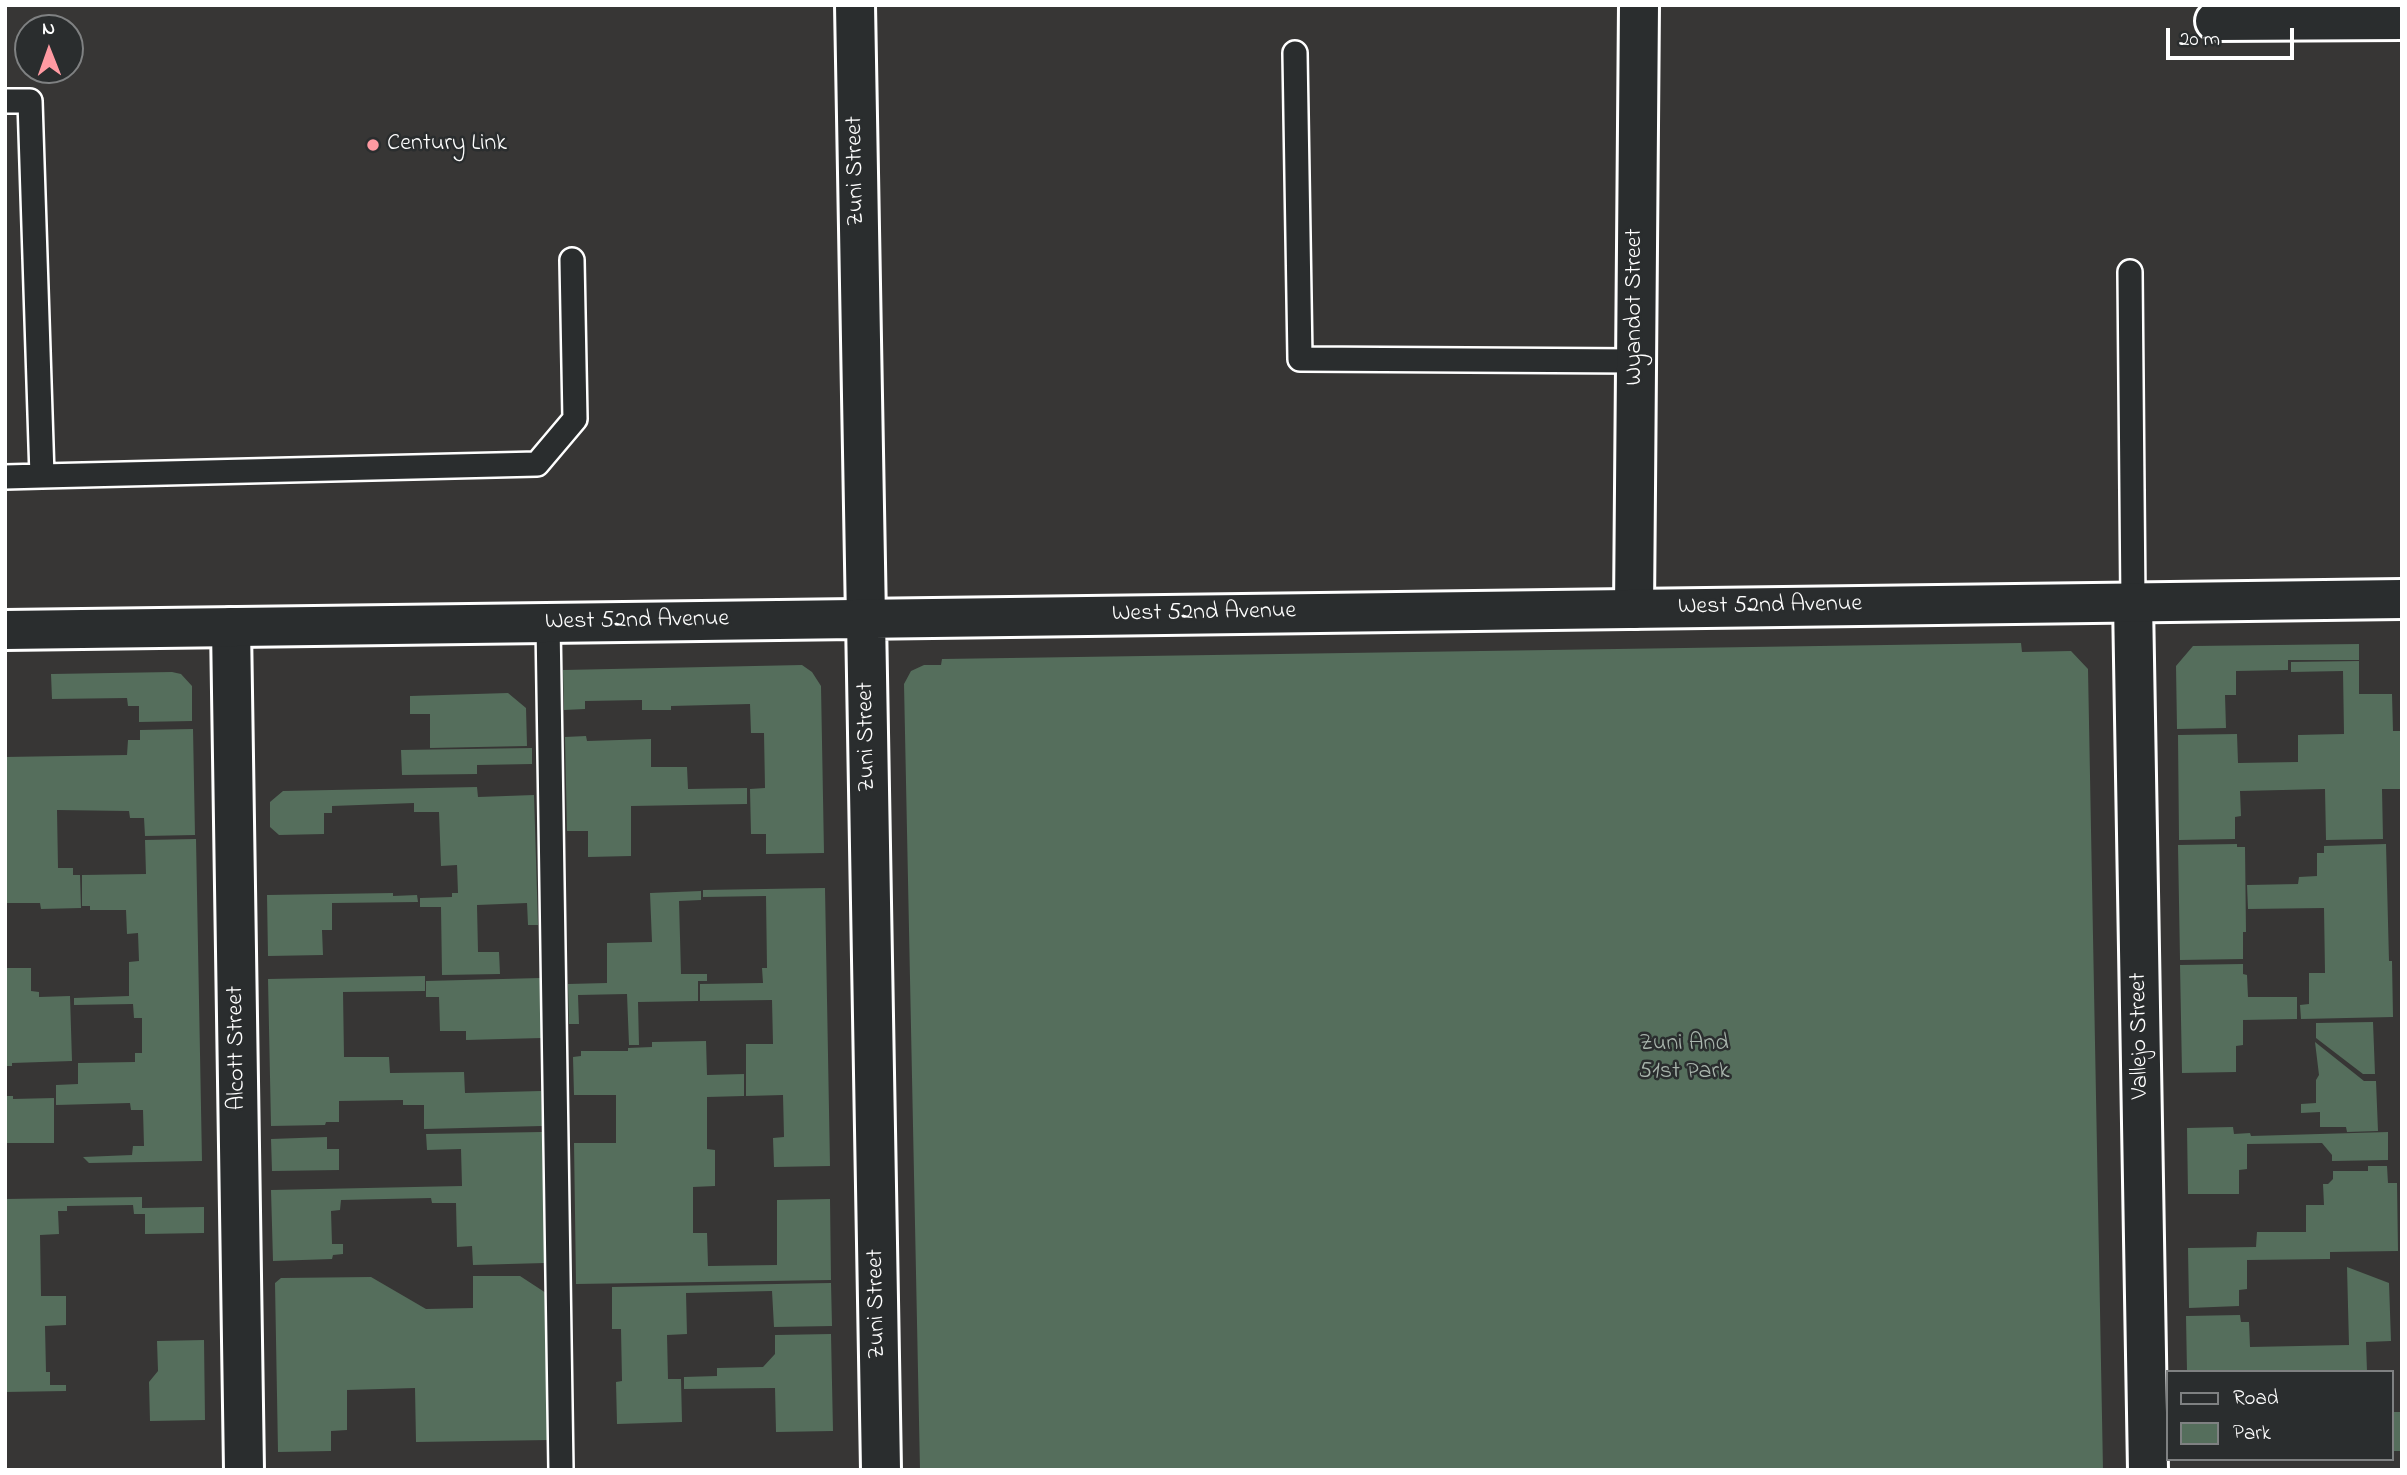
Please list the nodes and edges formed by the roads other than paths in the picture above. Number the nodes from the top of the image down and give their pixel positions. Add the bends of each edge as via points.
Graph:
1 (855, 5) edge
2 (1639, 5) edge
3 (2402, 20) edge
4 (2215, 21) dead end
5 (1295, 53) dead end
6 (5, 101) edge
7 (572, 260) dead end
8 (2130, 272) dead end
9 (1636, 361) junction
10 (42, 476) junction
11 (5, 477) edge
12 (2402, 599) edge
13 (2133, 602) junction
14 (1634, 609) junction
15 (866, 619) junction
16 (548, 623) junction
17 (231, 627) junction
18 (5, 630) edge
19 (244, 1470) edge
20 (561, 1470) edge
21 (881, 1470) edge
22 (2148, 1470) edge

1 - 15 street, Zuni Street
2 - 9 street, Wyandot Street
3 - 4 street
5 - 9 lane via 1300,359
6 - 10 lane via 30,101
7 - 10 lane via 575,419 537,464
8 - 13 lane
9 - 14 street, Wyandot Street
10 - 11 lane
12 - 13 street, West 52nd Avenue
13 - 14 street, West 52nd Avenue
13 - 22 street, Vallejo Street
14 - 15 street, West 52nd Avenue
15 - 16 street, West 52nd Avenue
15 - 21 street, Zuni Street
16 - 17 street, West 52nd Avenue
16 - 20 lane
17 - 18 street, West 52nd Avenue
17 - 19 street, Alcott Street

